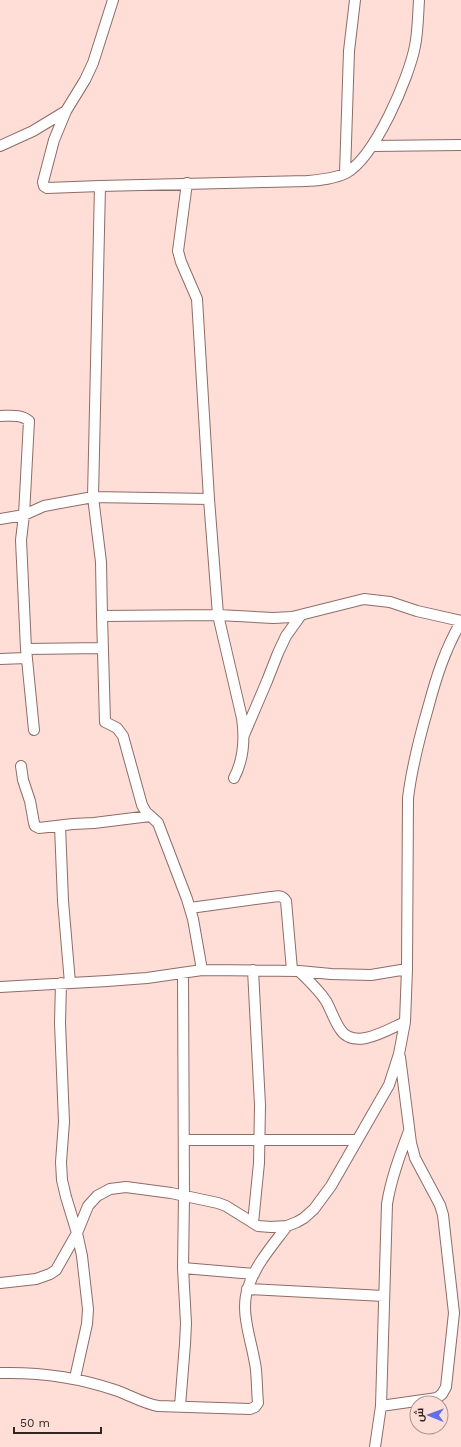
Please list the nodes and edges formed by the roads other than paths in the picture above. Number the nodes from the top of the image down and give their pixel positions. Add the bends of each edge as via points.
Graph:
1 (113, 0) edge
2 (355, 0) edge
3 (419, 0) edge
4 (66, 111) junction
5 (461, 145) edge
6 (0, 146) edge
7 (372, 146) junction
8 (345, 173) junction
9 (187, 183) junction
10 (100, 186) junction
11 (0, 416) edge
12 (94, 497) junction
13 (209, 500) junction
14 (24, 515) junction
15 (0, 519) edge
16 (218, 614) junction
17 (301, 615) junction
18 (102, 616) junction
19 (461, 621) edge
20 (104, 648) junction
21 (26, 653) junction
22 (0, 659) edge
23 (34, 730) dead end
24 (244, 735) junction
25 (21, 766) dead end
26 (234, 778) dead end
27 (150, 816) junction
28 (60, 826) junction
29 (190, 908) junction
30 (407, 969) junction
31 (202, 970) junction
32 (253, 970) junction
33 (296, 970) junction
34 (183, 973) junction
35 (66, 983) junction
36 (0, 987) edge
37 (405, 1022) junction
38 (399, 1054) junction
39 (410, 1131) junction
40 (184, 1140) junction
41 (260, 1140) junction
42 (357, 1140) junction
43 (184, 1196) junction
44 (253, 1223) junction
45 (287, 1226) junction
46 (77, 1233) junction
47 (183, 1268) junction
48 (254, 1274) junction
49 (0, 1283) edge
50 (247, 1289) junction
51 (384, 1296) junction
52 (0, 1373) edge
53 (75, 1378) junction
54 (180, 1406) junction
55 (381, 1406) junction
56 (375, 1447) edge

1 - 4 street via 93,63
2 - 8 street via 349,51
3 - 7 street via 415,45 410,66 401,90
4 - 6 street via 33,131
4 - 10 street via 54,140 44,186
5 - 7 street
7 - 8 street via 357,165
8 - 9 street via 328,179 307,181
9 - 10 street
9 - 13 street via 178,251 197,299
10 - 12 street
11 - 14 street via 19,416 29,421
12 - 13 street
12 - 14 street via 44,506
12 - 18 street via 101,562
13 - 16 street
14 - 15 street
14 - 21 street via 21,540
16 - 17 street via 273,618
16 - 18 street
16 - 24 street
17 - 19 street via 364,599 390,602 417,612
17 - 24 street via 286,636
18 - 20 street
19 - 30 street via 446,649 412,770 408,798
20 - 21 street
20 - 27 street via 105,722 117,728 123,736 142,805
21 - 22 street
21 - 23 street
24 - 26 street via 239,768
25 - 28 street via 35,826
27 - 28 street
27 - 29 street via 158,823
28 - 35 street
29 - 31 street
29 - 33 street via 271,896 284,897
30 - 33 street via 371,974 331,974
30 - 37 street
31 - 32 street
31 - 34 street
32 - 33 street
32 - 41 street
33 - 37 street via 320,993 345,1035 352,1038 370,1038
34 - 35 street
34 - 40 street
35 - 36 street
35 - 46 street via 60,1023 64,1122 61,1162 62,1180
37 - 38 street
38 - 39 street
38 - 42 street via 389,1085
39 - 51 street via 393,1174 387,1204
39 - 55 street via 415,1158 443,1215 454,1313 446,1387 442,1394 437,1398
40 - 41 street
40 - 43 street
41 - 42 street
41 - 44 street
42 - 45 street via 331,1186 314,1209 304,1218
43 - 44 street via 226,1206
43 - 46 street via 126,1187 110,1189 97,1196 88,1206
43 - 47 street
44 - 45 street via 258,1226
45 - 48 street
46 - 49 street via 56,1270 50,1274 36,1279
46 - 53 street via 88,1309
47 - 48 street
47 - 54 street via 186,1323
48 - 50 street
50 - 51 street
50 - 54 street via 247,1324 256,1369 258,1403 250,1408
51 - 55 street
52 - 53 street
53 - 54 street via 146,1404
55 - 56 street

